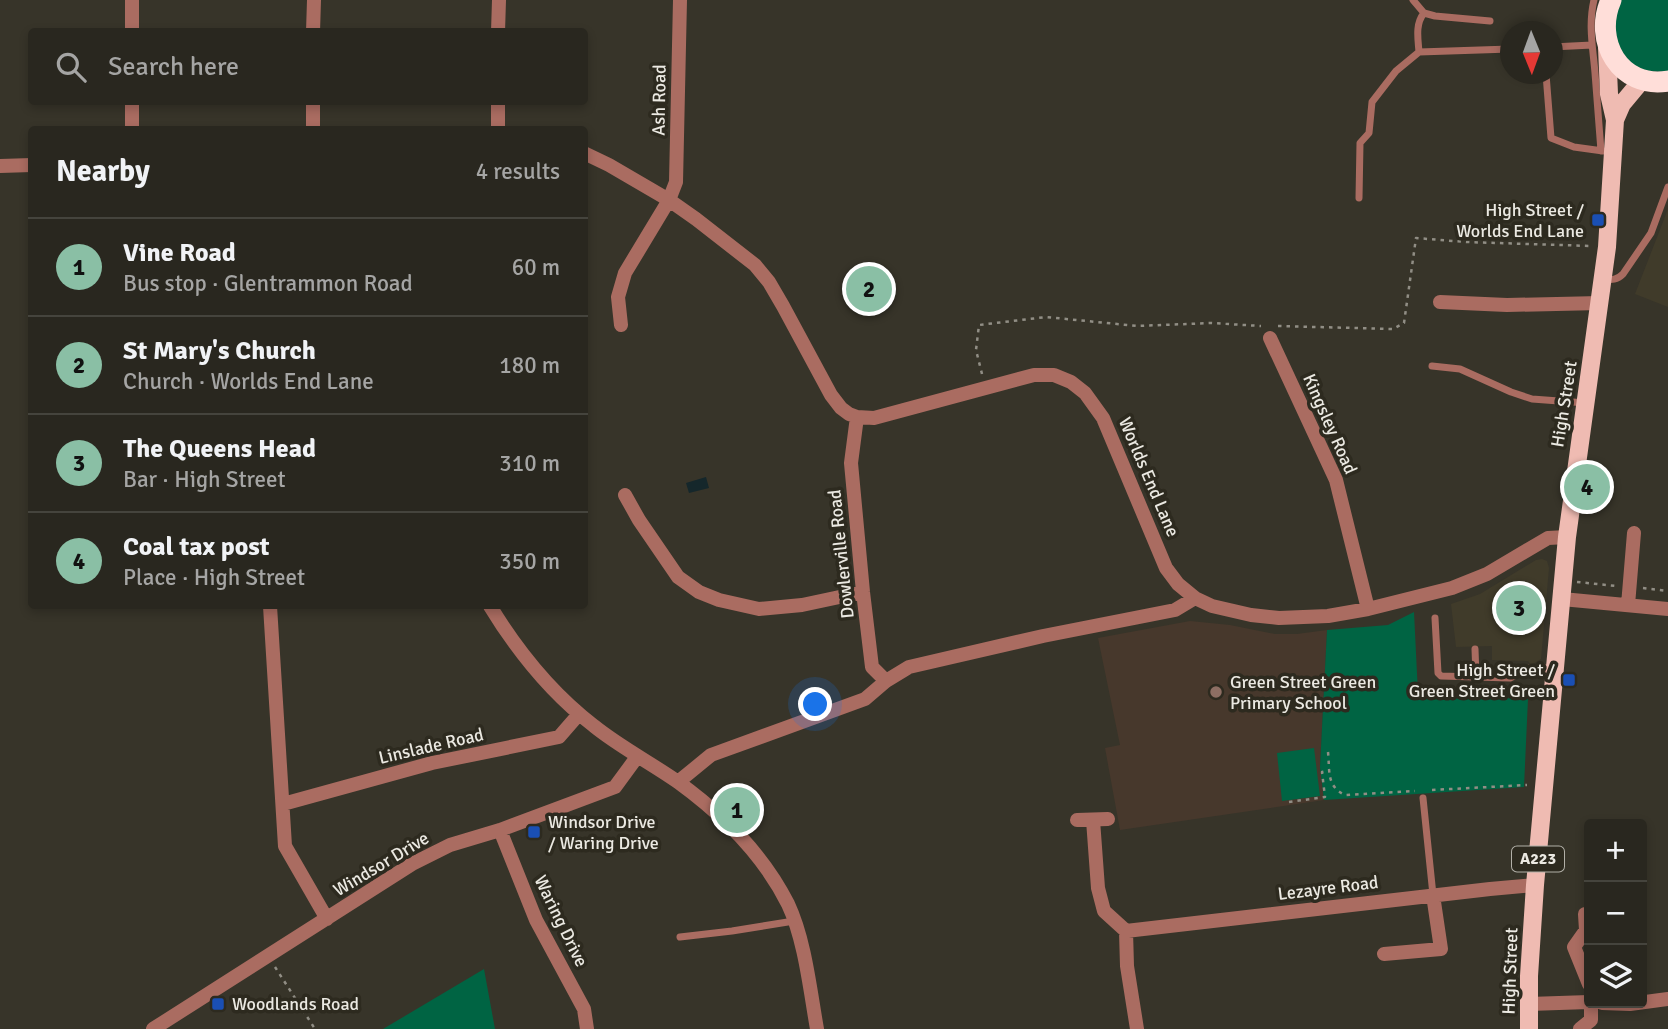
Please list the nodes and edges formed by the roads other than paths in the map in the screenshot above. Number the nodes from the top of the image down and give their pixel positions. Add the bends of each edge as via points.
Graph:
1 (132, 0) edge
2 (314, 0) edge
3 (499, 0) edge
4 (680, 0) edge
5 (1413, 0) edge
6 (1594, 0) edge
7 (1611, 0) edge
8 (1424, 13) junction
9 (1490, 21) dead end
10 (132, 28) edge
11 (313, 28) edge
12 (498, 28) edge
13 (1600, 46) junction
14 (1563, 47) edge
15 (1500, 49) edge
16 (1419, 52) junction
17 (1660, 83) edge
18 (1547, 84) edge
19 (132, 105) edge
20 (313, 105) edge
21 (498, 105) edge
22 (1615, 120) junction
23 (132, 126) edge
24 (313, 126) edge
25 (498, 126) edge
26 (1607, 152) junction
27 (588, 155) edge
28 (28, 165) edge
29 (0, 166) edge
30 (1668, 187) edge
31 (1359, 198) dead end
32 (668, 200) junction
33 (1603, 279) junction
34 (1440, 302) dead end
35 (1600, 303) junction
36 (621, 325) dead end
37 (1272, 332) road end
38 (1432, 366) dead end
39 (1586, 403) junction
40 (857, 417) junction
41 (625, 495) dead end
42 (1634, 533) dead end
43 (1567, 537) junction
44 (863, 592) junction
45 (1195, 598) junction
46 (1562, 599) junction
47 (1628, 605) junction
48 (270, 609) edge
49 (492, 609) edge
50 (1368, 609) junction
51 (1668, 609) edge
52 (1435, 618) dead end
53 (1475, 649) dead end
54 (1556, 668) junction
55 (1476, 677) junction
56 (886, 681) junction
57 (579, 713) junction
58 (638, 757) junction
59 (678, 782) junction
60 (1423, 798) dead end
61 (283, 804) junction
62 (1108, 819) dead end
63 (1077, 820) dead end
64 (1093, 820) junction
65 (500, 830) junction
66 (1535, 885) junction
67 (1433, 895) junction
68 (327, 919) junction
69 (794, 920) junction
70 (1126, 931) junction
71 (1584, 933) edge
72 (680, 937) dead end
73 (1384, 954) dead end
74 (1584, 972) edge
75 (1668, 999) edge
76 (1584, 1002) edge
77 (1647, 1002) edge
78 (1529, 1004) junction
79 (1590, 1008) edge
80 (153, 1029) edge
81 (587, 1029) edge
82 (817, 1029) edge
83 (1137, 1029) edge
84 (1529, 1029) edge
85 (1580, 1029) edge

1 - 10 street
2 - 11 street
3 - 12 street
4 - 32 street, Ash Road via 676,182
5 - 8 lane
6 - 13 lane via 1590,37
7 - 13 highway
8 - 9 lane
8 - 16 lane via 1419,19
13 - 14 lane
13 - 17 highway via 1629,73
13 - 22 main road, High Street / A223
13 - 26 lane
15 - 16 lane
16 - 31 lane via 1371,102 1369,133 1360,143
17 - 22 main road via 1622,104
18 - 26 lane via 1551,138 1574,148
19 - 23 street
20 - 24 street
21 - 25 street
22 - 26 main road, High Street / A223
26 - 33 main road, High Street / A223
27 - 32 street
28 - 29 street
30 - 33 lane via 1646,242 1618,278
32 - 36 street, Ash Road via 625,273 618,297
32 - 40 street via 755,265 780,299 836,403
33 - 35 main road, High Street / A223
34 - 35 street
35 - 39 main road, High Street / A223
37 - 50 street, Kingsley Road via 1336,480
38 - 39 lane via 1460,369 1532,398
39 - 43 main road, High Street / A223
40 - 44 street, Dowlerville Road via 851,463
40 - 45 street, Worlds End Lane via 886,416 1034,375 1062,377 1085,393 1102,418 1166,568
41 - 44 street via 678,577 699,593 759,610
42 - 47 street
43 - 46 main road, High Street / A223
43 - 50 street, Worlds End Lane via 1540,541 1471,582
44 - 56 street, Dowlerville Road via 872,667
45 - 50 street, Worlds End Lane via 1212,606 1279,618
45 - 56 street via 1175,610 909,667
46 - 47 street
46 - 54 main road, High Street / A223
47 - 51 street
48 - 61 street
49 - 57 street via 529,663
52 - 55 lane via 1437,673
53 - 55 lane
54 - 55 lane via 1530,668 1510,678
54 - 66 main road, High Street / A223
56 - 59 street via 865,699 711,755
57 - 58 street
57 - 61 street, Linslade Road via 559,737 432,763
58 - 59 street
58 - 65 street, Windsor Drive via 615,787
59 - 69 street via 742,839 783,895
60 - 67 lane
61 - 68 street via 285,846
62 - 64 street
63 - 64 street
64 - 70 street via 1104,911
65 - 68 street, Windsor Drive via 450,845 412,864
65 - 81 street, Waring Drive via 536,920 584,1009
66 - 67 street, Lezayre Road
66 - 78 main road, High Street / A223
67 - 70 street, Lezayre Road
67 - 73 street via 1441,948
68 - 80 street, Windsor Drive
69 - 72 lane
69 - 82 street
70 - 83 street
71 - 74 street via 1574,947
75 - 77 street
76 - 78 street
78 - 84 main road, High Street / A223
79 - 85 street via 1591,1020

